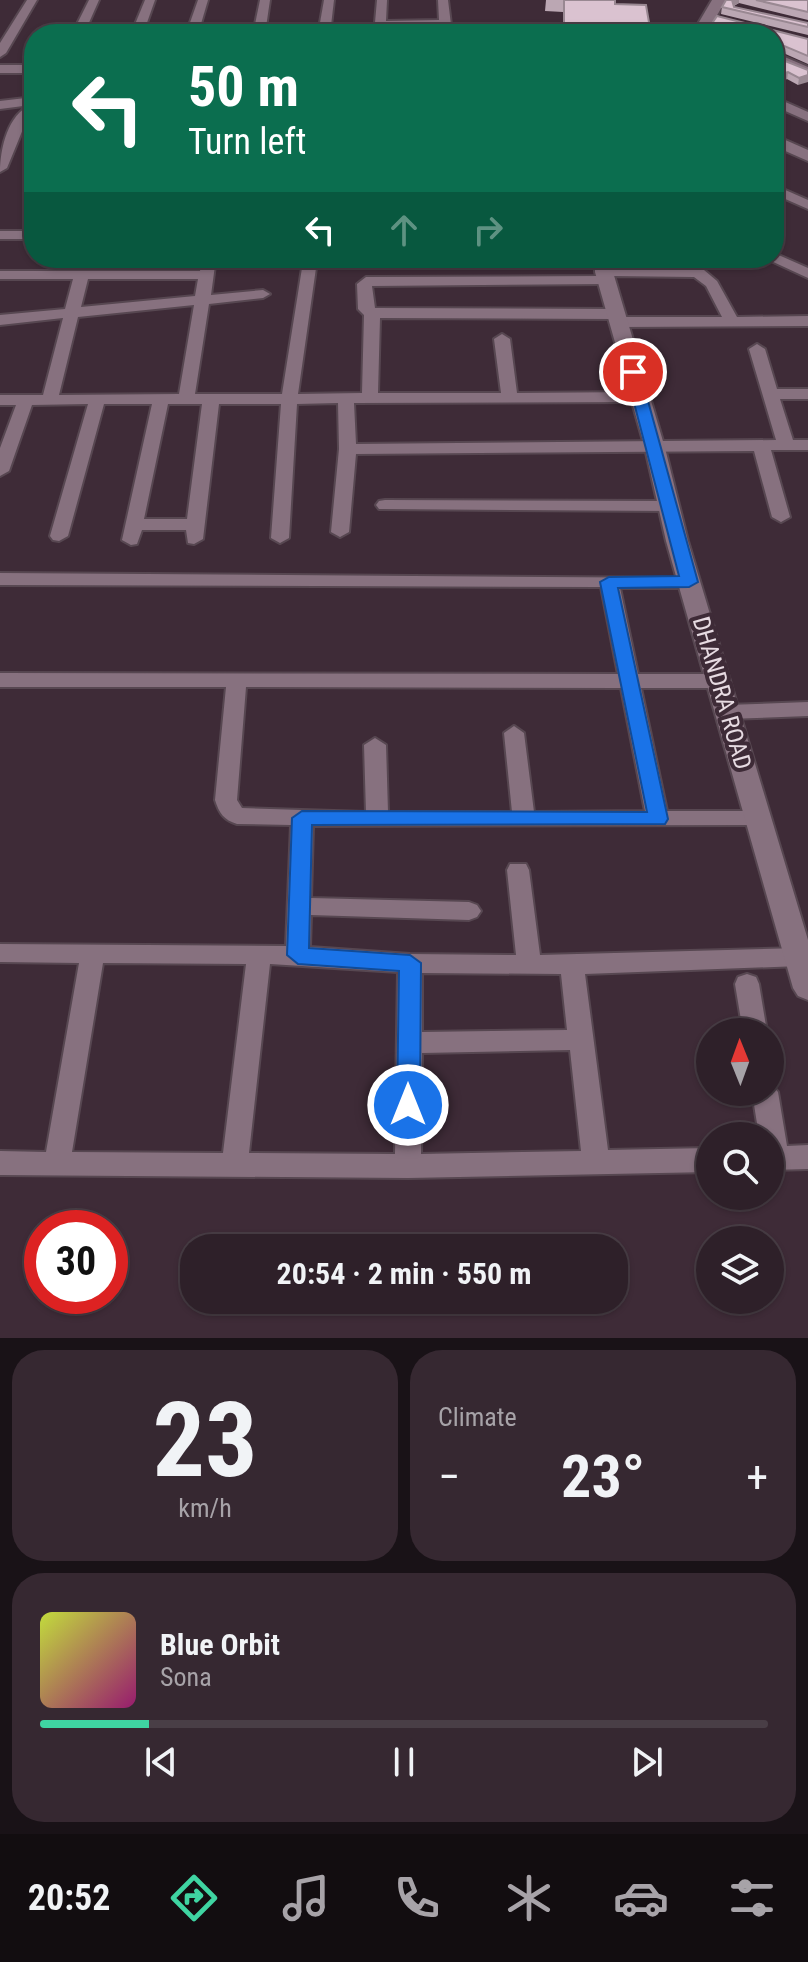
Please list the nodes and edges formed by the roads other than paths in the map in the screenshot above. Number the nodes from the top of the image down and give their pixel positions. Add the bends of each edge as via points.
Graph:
1 (32, 0) edge
2 (94, 0) edge
3 (150, 0) edge
4 (203, 0) edge
5 (265, 0) edge
6 (329, 0) edge
7 (382, 0) edge
8 (443, 0) edge
9 (732, 8) edge
10 (713, 18) edge
11 (83, 24) edge
12 (141, 24) edge
13 (195, 24) edge
14 (261, 24) edge
15 (325, 24) edge
16 (380, 24) edge
17 (445, 24) edge
18 (0, 53) edge
19 (784, 62) edge
20 (0, 69) edge
21 (24, 69) edge
22 (808, 71) edge
23 (0, 105) edge
24 (24, 105) edge
25 (784, 106) edge
26 (24, 114) edge
27 (808, 117) edge
28 (18, 125) junction
29 (24, 125) edge
30 (784, 145) edge
31 (808, 156) edge
32 (0, 168) edge
33 (784, 194) edge
34 (808, 205) edge
35 (0, 235) edge
36 (24, 235) edge
37 (784, 262) edge
38 (207, 268) edge
39 (309, 268) edge
40 (643, 268) edge
41 (702, 268) edge
42 (605, 270) edge
43 (808, 274) edge
44 (0, 275) edge
45 (205, 275) junction
46 (81, 276) junction
47 (490, 280) junction
48 (263, 294) dead end
49 (203, 300) junction
50 (73, 313) junction
51 (372, 313) junction
52 (497, 313) junction
53 (618, 318) junction
54 (0, 320) edge
55 (808, 321) edge
56 (732, 322) junction
57 (502, 339) dead end
58 (757, 349) dead end
59 (771, 394) junction
60 (808, 394) edge
61 (640, 397) junction
62 (346, 399) junction
63 (370, 399) junction
64 (510, 399) junction
65 (0, 400) edge
66 (26, 400) junction
67 (50, 400) junction
68 (97, 400) junction
69 (161, 400) junction
70 (186, 400) junction
71 (211, 400) junction
72 (289, 400) junction
73 (786, 445) junction
74 (808, 445) edge
75 (762, 447) junction
76 (655, 448) junction
77 (348, 449) junction
78 (0, 471) edge
79 (385, 505) dead end
80 (670, 506) junction
81 (781, 517) dead end
82 (340, 532) dead end
83 (59, 536) dead end
84 (280, 538) dead end
85 (0, 579) edge
86 (609, 582) junction
87 (689, 582) junction
88 (237, 679) junction
89 (0, 680) edge
90 (718, 681) junction
91 (629, 682) junction
92 (808, 709) edge
93 (727, 712) junction
94 (514, 733) dead end
95 (375, 745) dead end
96 (302, 818) junction
97 (524, 819) junction
98 (658, 819) junction
99 (758, 819) junction
100 (377, 820) junction
101 (518, 870) dead end
102 (299, 906) junction
103 (469, 911) dead end
104 (0, 953) edge
105 (93, 954) junction
106 (259, 955) junction
107 (298, 955) junction
108 (800, 957) junction
109 (410, 963) junction
110 (529, 965) junction
111 (572, 965) junction
112 (747, 984) dead end
113 (808, 988) edge
114 (753, 1018) edge
115 (579, 1040) junction
116 (409, 1043) junction
117 (808, 1157) edge
118 (784, 1158) edge
119 (696, 1160) edge
120 (596, 1162) junction
121 (0, 1163) edge
122 (57, 1163) junction
123 (235, 1163) junction
124 (408, 1166) junction

1 - 18 street
2 - 11 street
3 - 12 street
4 - 13 street
5 - 14 street
6 - 15 street
7 - 16 street
8 - 17 street
9 - 10 street
19 - 22 street
20 - 21 street
23 - 24 street
25 - 27 street
26 - 28 street
28 - 29 street
28 - 32 street
30 - 31 street
33 - 34 street
35 - 36 street
37 - 43 street
38 - 45 street
39 - 72 street
40 - 42 street
41 - 56 street
42 - 47 street
42 - 53 street, DHANDRA ROAD
44 - 46 street
45 - 46 street
45 - 49 street
46 - 50 street
47 - 51 street via 368,280 366,309
47 - 52 street
48 - 49 street
49 - 50 street
49 - 70 street
50 - 54 street
50 - 67 street
51 - 52 street
51 - 63 street
52 - 53 street
53 - 56 street
53 - 61 street, DHANDRA ROAD
55 - 56 street
57 - 64 street
58 - 59 street
59 - 60 street
59 - 73 street
61 - 64 street
61 - 76 street, DHANDRA ROAD
62 - 63 street
62 - 72 street
62 - 77 street
63 - 64 street
65 - 66 street
66 - 67 street
66 - 78 street
67 - 68 street
68 - 69 street
68 - 83 street
69 - 70 street
69 - 71 street via 132,532 195,532
70 - 71 street
71 - 72 street
72 - 84 street
73 - 74 street
73 - 75 street
75 - 76 street
75 - 81 street
76 - 77 street
76 - 80 street, DHANDRA ROAD
77 - 82 street
79 - 80 street
80 - 87 street, DHANDRA ROAD
85 - 86 street
86 - 87 street
86 - 91 street
87 - 90 street, DHANDRA ROAD
88 - 89 street
88 - 91 street
88 - 96 street via 229,810 237,816
90 - 91 street
90 - 93 street, DHANDRA ROAD
91 - 98 street
92 - 93 street
93 - 99 street, DHANDRA ROAD
94 - 97 street
95 - 100 street
96 - 100 street
96 - 102 street
97 - 98 street
97 - 100 street
98 - 99 street
99 - 108 street, DHANDRA ROAD
101 - 110 street
102 - 103 street
102 - 107 street
104 - 105 street
105 - 106 street
105 - 122 street
106 - 107 street
106 - 123 street
107 - 109 street
108 - 111 street
108 - 113 street, DHANDRA ROAD
109 - 110 street
109 - 116 street
110 - 111 street
111 - 115 street
112 - 114 street
115 - 116 street
115 - 120 street
116 - 124 street
117 - 118 street
119 - 120 street
120 - 124 street
121 - 122 street
122 - 123 street
123 - 124 street

